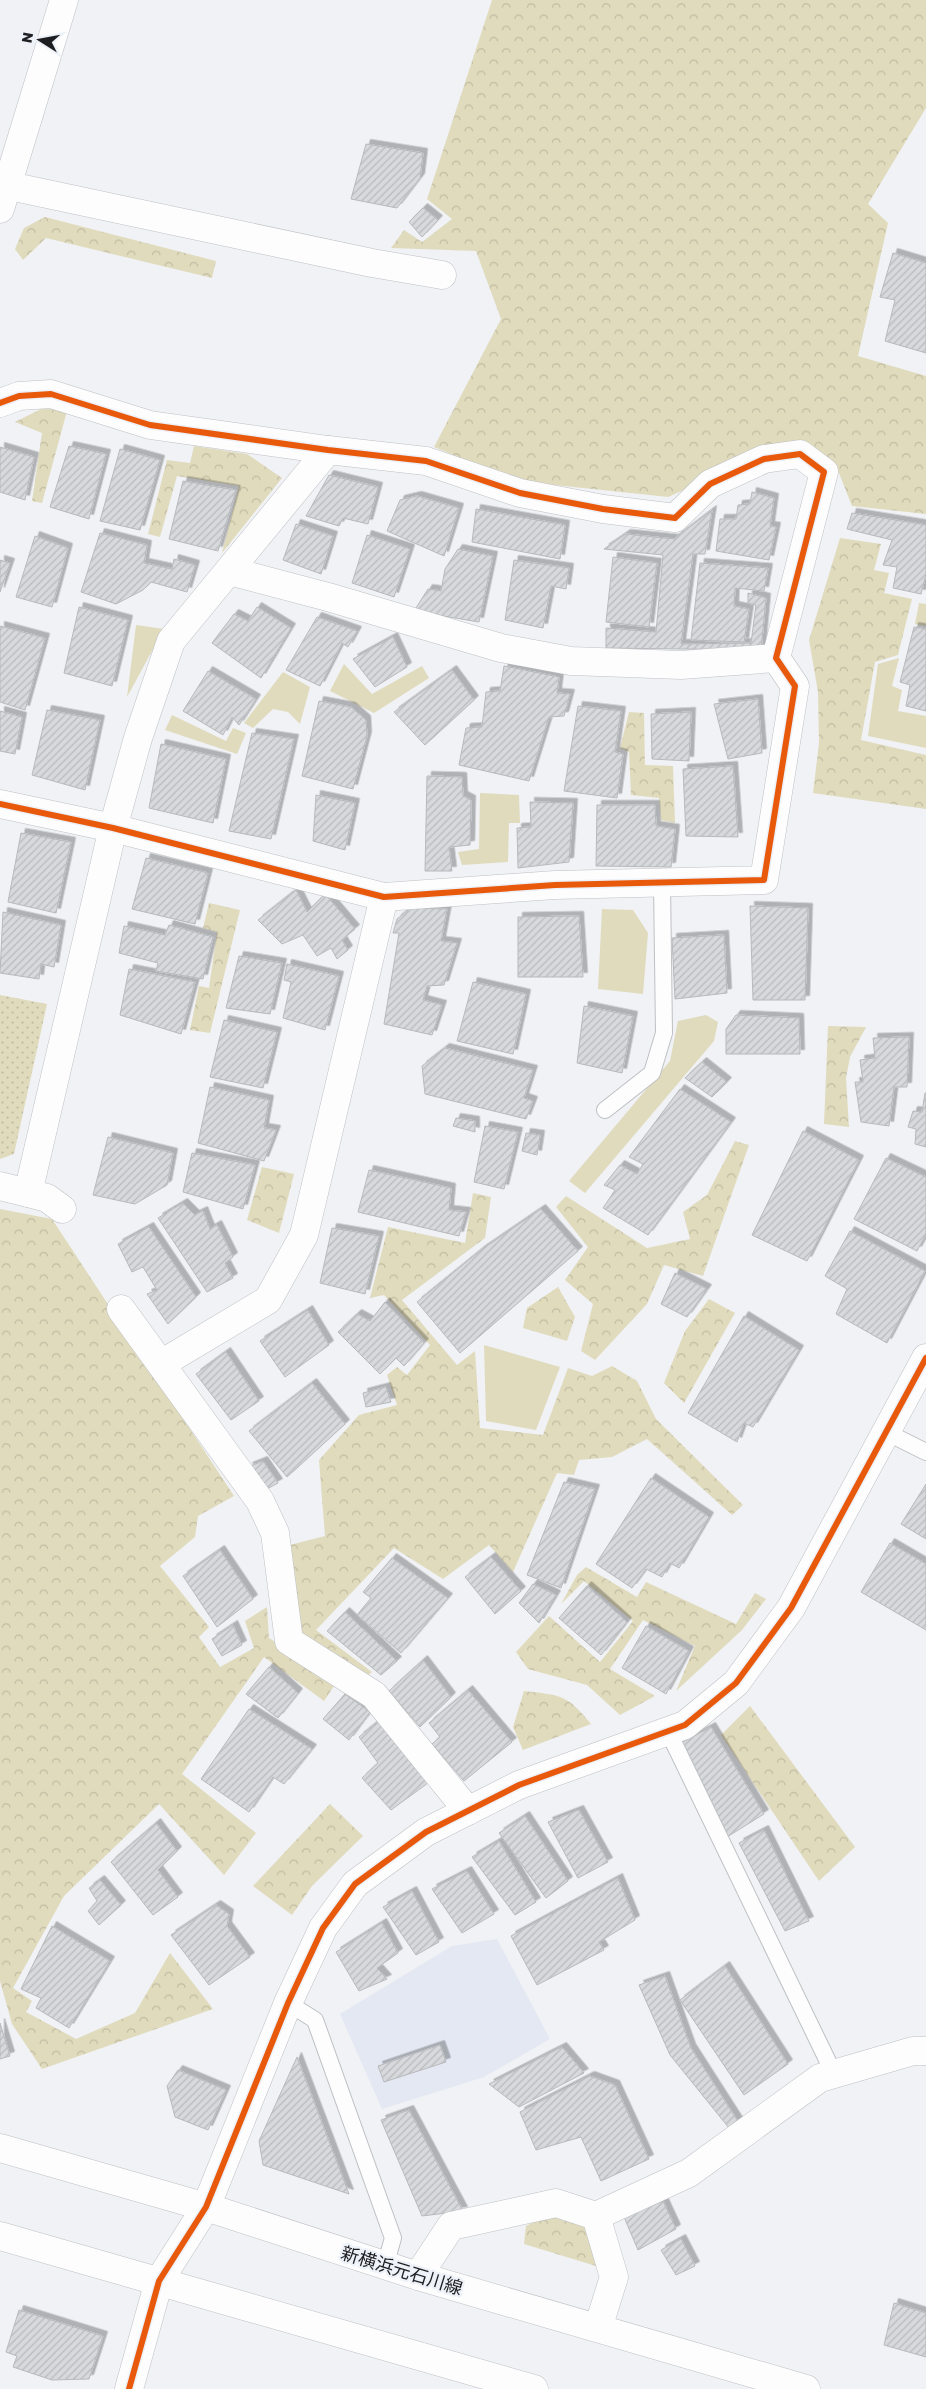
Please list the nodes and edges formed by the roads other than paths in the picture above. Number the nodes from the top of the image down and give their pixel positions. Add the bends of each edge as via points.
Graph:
1 (64, 0) edge
2 (2, 193) edge
3 (442, 275) dead end
4 (0, 403) edge
5 (328, 450) junction
6 (229, 571) junction
7 (776, 658) junction
8 (0, 804) edge
9 (113, 828) junction
10 (662, 883) junction
11 (384, 897) junction
12 (605, 1110) dead end
13 (0, 1186) edge
14 (28, 1193) junction
15 (62, 1209) dead end
16 (121, 1309) dead end
17 (926, 1358) edge
18 (161, 1364) junction
19 (886, 1432) junction
20 (926, 1452) edge
21 (668, 1731) junction
22 (468, 1811) junction
23 (288, 2003) junction
24 (926, 2051) edge
25 (834, 2074) junction
26 (0, 2148) edge
27 (206, 2206) junction
28 (596, 2216) junction
29 (0, 2236) edge
30 (385, 2266) junction
31 (418, 2276) junction
32 (159, 2282) junction
33 (598, 2328) junction
34 (129, 2389) edge
35 (534, 2389) edge
36 (806, 2389) edge

1 - 2 street
2 - 3 street
4 - 5 street via 19,396 51,394 150,425
5 - 6 street
5 - 7 street via 426,461 520,493 603,509 675,518 710,484 764,459 800,454 824,472
6 - 7 street via 501,648 571,660 680,665
6 - 9 street via 171,640 138,738
7 - 10 street via 795,686 764,880
8 - 9 street
9 - 11 street
9 - 14 street
10 - 11 street
10 - 12 lane via 664,1033 652,1073
11 - 18 street via 304,1235 268,1300
13 - 14 street
14 - 15 street via 47,1198
16 - 18 street
17 - 19 street
18 - 22 street via 260,1501 275,1534 289,1641 374,1695
19 - 20 lane
19 - 21 street via 791,1608 736,1682 685,1725
21 - 22 street via 519,1785
21 - 25 lane
22 - 23 street via 426,1832 354,1884 323,1928
23 - 27 street
23 - 30 lane via 315,2020 393,2238
24 - 25 street via 912,2051
25 - 28 street via 820,2078 689,2173
26 - 27 street, 新横浜元石川線
27 - 30 street, 新横浜元石川線
27 - 32 street
28 - 31 street via 556,2203 450,2226
28 - 33 street via 614,2277
29 - 32 street
30 - 31 street, 新横浜元石川線
31 - 33 street, 新横浜元石川線
32 - 34 street
32 - 35 street
33 - 36 street, 新横浜元石川線

